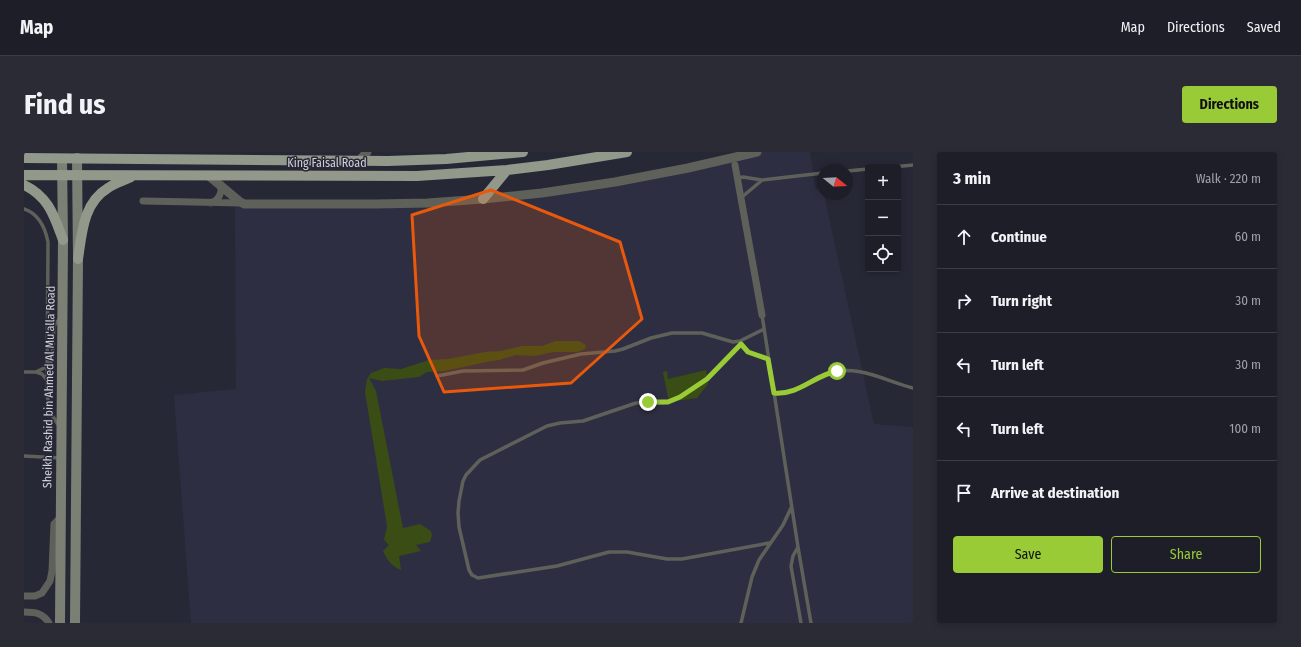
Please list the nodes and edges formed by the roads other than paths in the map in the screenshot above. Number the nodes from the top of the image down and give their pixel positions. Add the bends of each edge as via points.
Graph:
1 (126, 152) edge
2 (367, 152) edge
3 (523, 152) edge
4 (627, 152) edge
5 (757, 152) edge
6 (62, 155) edge
7 (77, 155) edge
8 (24, 158) edge
9 (143, 158) junction
10 (359, 160) junction
11 (735, 165) dead end
12 (913, 165) edge
13 (901, 166) edge
14 (865, 169) edge
15 (507, 170) junction
16 (853, 170) edge
17 (817, 174) edge
18 (24, 175) edge
19 (62, 175) junction
20 (77, 175) junction
21 (136, 175) junction
22 (209, 176) junction
23 (738, 178) junction
24 (762, 180) junction
25 (221, 184) junction
26 (24, 185) edge
27 (741, 198) junction
28 (483, 199) junction
29 (143, 201) dead end
30 (210, 203) junction
31 (243, 203) junction
32 (24, 209) edge
33 (63, 240) junction
34 (78, 259) junction
35 (62, 315) junction
36 (762, 315) joint
37 (764, 329) junction
38 (741, 343) junction
39 (768, 359) junction
40 (47, 367) junction
41 (24, 372) edge
42 (36, 372) junction
43 (437, 376) dead end
44 (47, 380) junction
45 (913, 388) edge
46 (774, 393) junction
47 (62, 430) junction
48 (24, 456) edge
49 (61, 458) junction
50 (792, 507) junction
51 (60, 517) junction
52 (769, 543) junction
53 (798, 547) junction
54 (24, 596) edge
55 (24, 612) edge
56 (49, 623) edge
57 (60, 623) edge
58 (75, 623) edge
59 (741, 623) edge
60 (801, 623) edge
61 (811, 623) edge

1 - 9 main road
2 - 10 street
3 - 10 main road, King Faisal Road via 446,159
4 - 15 main road, King Faisal Road
5 - 28 street via 616,182
6 - 7 main road, King Faisal Road
6 - 8 main road, King Faisal Road
6 - 19 main road, Sheikh Rashid bin Ahmed Al Mu'alla Road
7 - 9 main road, King Faisal Road
7 - 20 main road
9 - 10 main road, King Faisal Road
11 - 23 street
12 - 13 lane
14 - 16 lane
15 - 22 main road, King Faisal Road via 388,176
15 - 28 main road
17 - 24 lane
18 - 19 main road, King Faisal Road
19 - 20 main road, King Faisal Road
19 - 33 main road, Sheikh Rashid bin Ahmed Al Mu'alla Road
20 - 21 main road, King Faisal Road
20 - 34 main road
21 - 22 main road, King Faisal Road
21 - 34 main road via 109,187 94,200 85,218
22 - 25 street
23 - 24 lane
23 - 27 street
24 - 27 lane
25 - 30 street via 220,196
25 - 31 street
26 - 33 main road via 46,202
27 - 36 street
28 - 31 street via 382,204
29 - 30 street
30 - 31 street
32 - 40 lane via 32,212 40,220 48,242
33 - 35 main road, Sheikh Rashid bin Ahmed Al Mu'alla Road
34 - 58 main road
35 - 40 lane via 54,326 51,363
35 - 47 main road, Sheikh Rashid bin Ahmed Al Mu'alla Road
36 - 37 lane
37 - 38 lane
37 - 39 lane
38 - 39 lane via 748,352
38 - 43 lane via 702,333 672,333 615,351 581,354 523,370 463,371
38 - 52 lane via 707,379 676,399 663,403 636,403 583,421 547,426 480,460 470,469 463,481 458,507 460,527 469,570 478,578 557,566 609,552 682,559
39 - 46 lane
40 - 42 lane
40 - 44 lane
41 - 42 lane
42 - 44 lane
44 - 47 lane via 50,412
45 - 46 lane via 870,374 845,371 825,374 792,392
46 - 50 lane
47 - 49 main road, Sheikh Rashid bin Ahmed Al Mu'alla Road
48 - 49 lane
49 - 51 main road, Sheikh Rashid bin Ahmed Al Mu'alla Road
50 - 52 lane via 783,525
50 - 53 lane
51 - 54 street via 54,524 50,581 42,593
51 - 57 main road, Sheikh Rashid bin Ahmed Al Mu'alla Road
52 - 59 lane via 755,568
53 - 60 lane via 791,566
53 - 61 lane
55 - 56 street via 40,614 46,617

